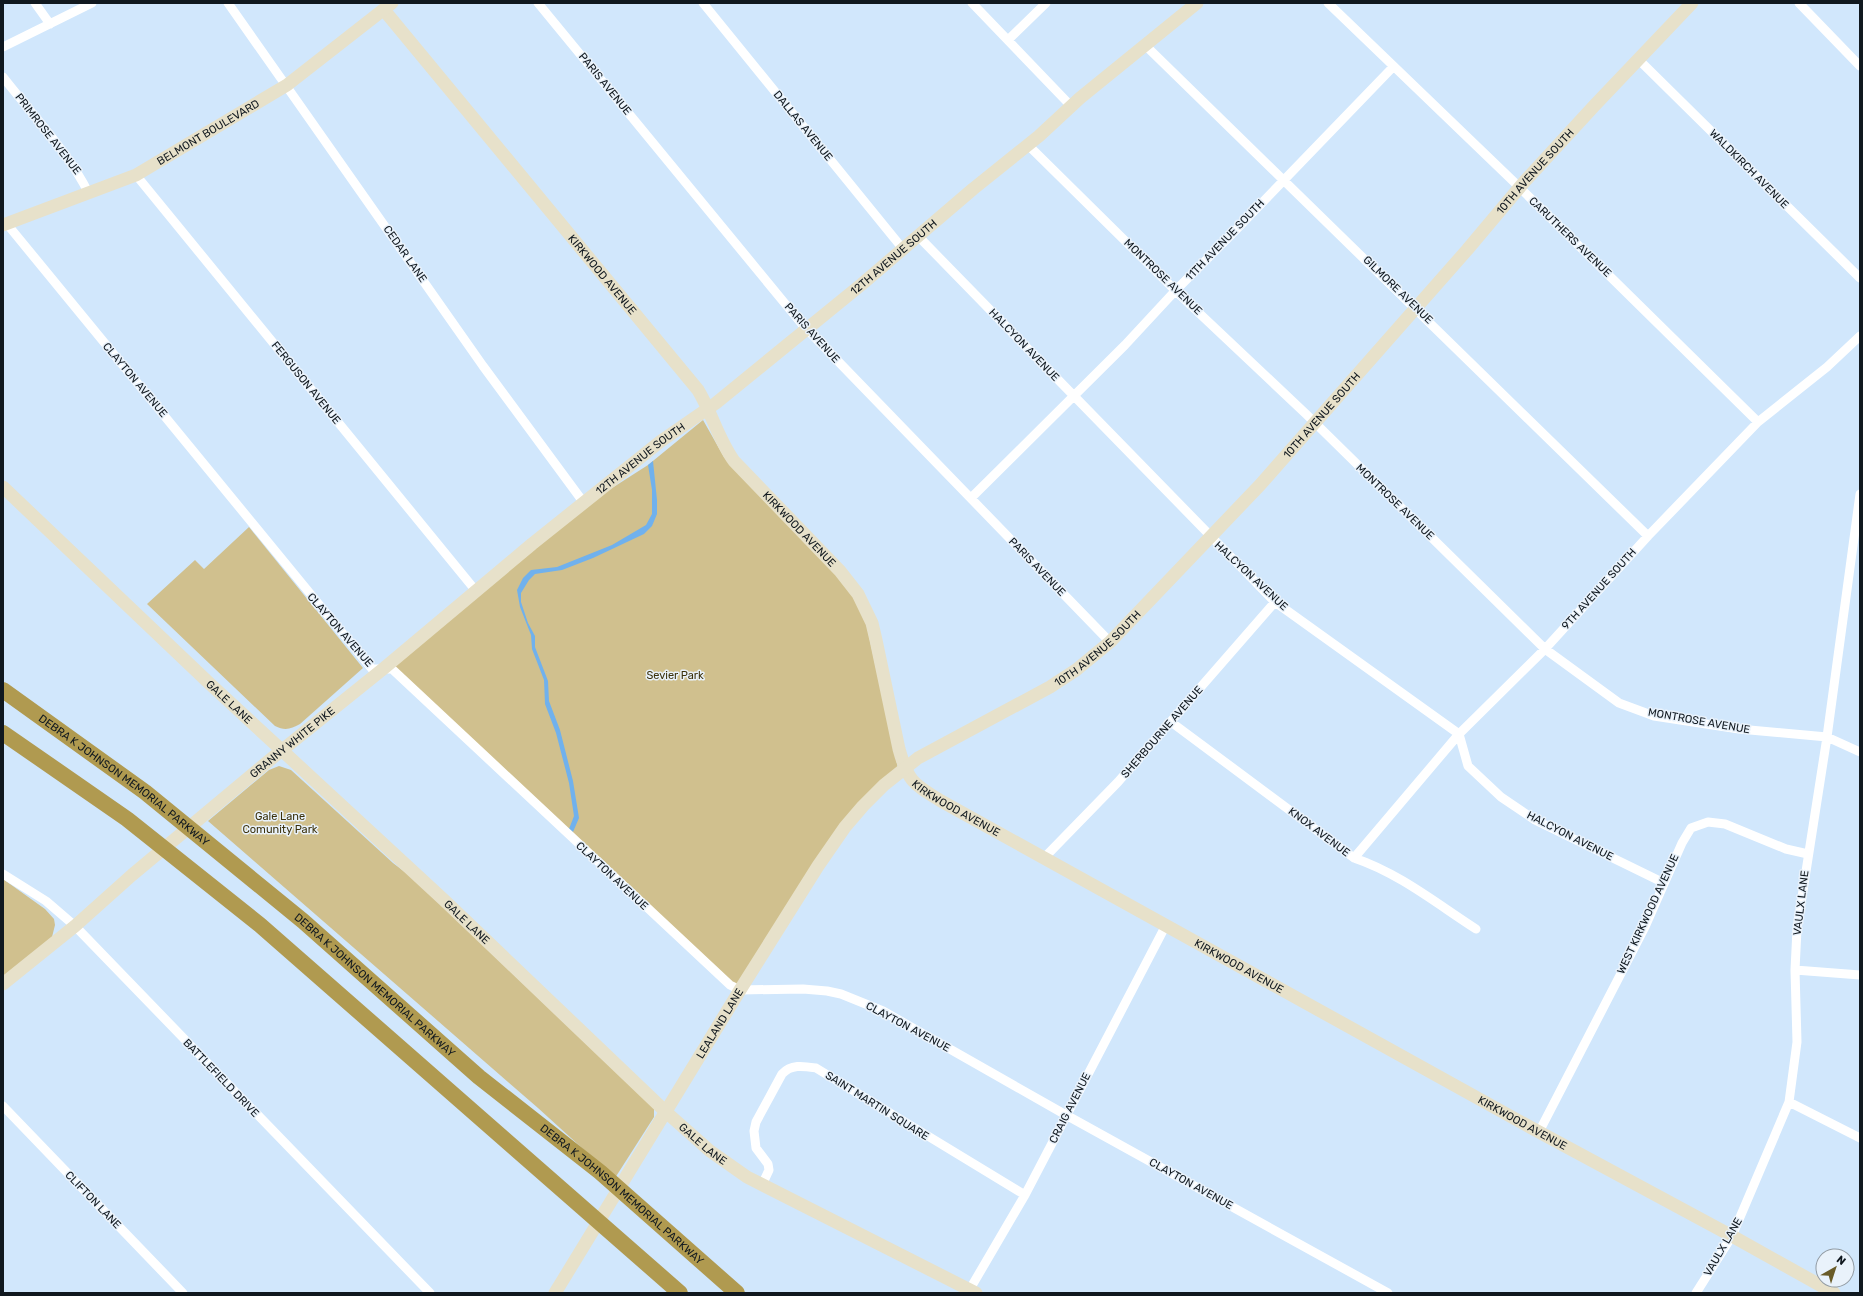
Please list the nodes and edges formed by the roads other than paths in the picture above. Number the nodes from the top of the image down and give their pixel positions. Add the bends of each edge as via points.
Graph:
1 (35, 3) edge
2 (92, 3) edge
3 (228, 3) edge
4 (538, 3) edge
5 (703, 3) edge
6 (972, 3) edge
7 (1046, 3) edge
8 (1197, 3) edge
9 (1328, 3) edge
10 (1692, 3) edge
11 (1799, 3) edge
12 (388, 7) edge
13 (50, 24) junction
14 (1008, 40) junction
15 (1146, 46) junction
16 (3, 47) edge
17 (1638, 59) junction
18 (1860, 66) edge
19 (1393, 67) junction
20 (3, 77) edge
21 (286, 85) junction
22 (1071, 106) junction
23 (1028, 145) junction
24 (136, 175) junction
25 (1284, 179) junction
26 (1520, 188) junction
27 (89, 194) junction
28 (5, 225) edge
29 (918, 236) junction
30 (903, 249) junction
31 (1860, 278) edge
32 (1176, 290) junction
33 (1416, 308) junction
34 (806, 328) junction
35 (1860, 336) edge
36 (1073, 396) junction
37 (708, 408) junction
38 (1758, 422) junction
39 (1314, 423) junction
40 (3, 487) edge
41 (1860, 494) edge
42 (971, 498) junction
43 (584, 503) junction
44 (1648, 536) junction
45 (1210, 537) junction
46 (476, 591) junction
47 (1275, 602) junction
48 (1110, 642) junction
49 (1545, 649) junction
50 (383, 669) junction
51 (3, 690) edge
52 (1170, 722) junction
53 (3, 733) edge
54 (1459, 734) junction
55 (1827, 737) junction
56 (282, 751) junction
57 (1860, 752) edge
58 (905, 770) junction
59 (1808, 854) junction
60 (1044, 858) junction
61 (1354, 858) junction
62 (3, 874) edge
63 (1664, 882) junction
64 (1166, 925) junction
65 (75, 926) junction
66 (1476, 929) dead end
67 (1795, 970) junction
68 (1860, 975) edge
69 (3, 984) edge
70 (740, 990) junction
71 (1789, 1102) junction
72 (3, 1106) edge
73 (666, 1112) junction
74 (1066, 1115) junction
75 (1538, 1132) junction
76 (1860, 1138) edge
77 (762, 1185) junction
78 (1025, 1195) junction
79 (1732, 1236) junction
80 (973, 1291) edge
81 (183, 1293) edge
82 (430, 1293) edge
83 (555, 1293) edge
84 (680, 1293) edge
85 (737, 1293) edge
86 (1388, 1293) edge
87 (1696, 1293) edge
88 (1834, 1293) edge

1 - 13 street
2 - 13 street
3 - 21 street, CEDAR LANE
4 - 34 street, PARIS AVENUE
5 - 30 street, DALLAS AVENUE
6 - 14 street
7 - 14 street
8 - 15 street, 12TH AVENUE SOUTH
9 - 19 street, CARUTHERS AVENUE
10 - 17 street, 10TH AVENUE SOUTH
11 - 18 street
12 - 21 street, BELMONT BOULEVARD
12 - 37 street, KIRKWOOD AVENUE via 698,390
13 - 16 street
14 - 22 street
15 - 22 street, 12TH AVENUE SOUTH
15 - 25 street, GILMORE AVENUE
17 - 26 street, 10TH AVENUE SOUTH
17 - 31 street, WALDKIRCH AVENUE
19 - 25 street, 11TH AVENUE SOUTH
19 - 26 street, CARUTHERS AVENUE
20 - 27 street, PRIMROSE AVENUE via 69,161
21 - 24 street, BELMONT BOULEVARD
21 - 43 street, CEDAR LANE via 483,366
22 - 23 street, 12TH AVENUE SOUTH
23 - 29 street, 12TH AVENUE SOUTH
23 - 32 street, MONTROSE AVENUE
24 - 27 street, BELMONT BOULEVARD
24 - 46 street, FERGUSON AVENUE
25 - 32 street, 11TH AVENUE SOUTH
25 - 33 street, GILMORE AVENUE
26 - 33 street, 10TH AVENUE SOUTH
26 - 38 street, CARUTHERS AVENUE
27 - 28 street, BELMONT BOULEVARD
28 - 50 street, CLAYTON AVENUE via 372,669
29 - 30 street, 12TH AVENUE SOUTH
29 - 36 street, HALCYON AVENUE
30 - 34 street, 12TH AVENUE SOUTH
32 - 36 street, 11TH AVENUE SOUTH
32 - 39 street, MONTROSE AVENUE
33 - 39 street, 10TH AVENUE SOUTH
33 - 44 street, GILMORE AVENUE
34 - 37 street, 12TH AVENUE SOUTH
34 - 42 street, PARIS AVENUE
35 - 38 street, 9TH AVENUE SOUTH via 1827,367
36 - 42 street, 11TH AVENUE SOUTH
36 - 45 street, HALCYON AVENUE
37 - 43 street, 12TH AVENUE SOUTH via 661,441
37 - 58 street, KIRKWOOD AVENUE via 734,461 840,571 861,599 872,623
38 - 44 street, 9TH AVENUE SOUTH
39 - 45 street, 10TH AVENUE SOUTH
39 - 49 street, MONTROSE AVENUE
40 - 56 street, GALE LANE
41 - 55 street, VAULX LANE
42 - 48 street, PARIS AVENUE
43 - 46 street, GRANNY WHITE PIKE
44 - 49 street, 9TH AVENUE SOUTH
45 - 47 street, HALCYON AVENUE
45 - 48 street, 10TH AVENUE SOUTH
46 - 50 street, GRANNY WHITE PIKE
47 - 52 street, SHERBOURNE AVENUE
47 - 54 street, HALCYON AVENUE
48 - 58 street, 10TH AVENUE SOUTH via 1050,687 918,758
49 - 54 street, 9TH AVENUE SOUTH
49 - 55 street, MONTROSE AVENUE via 1619,703 1654,716 1739,729
50 - 56 street, GRANNY WHITE PIKE
50 - 70 street, CLAYTON AVENUE via 392,669 730,985
51 - 85 highway, DEBRA K JOHNSON MEMORIAL PARKWAY via 145,792 303,921 479,1077 600,1172
52 - 60 street, SHERBOURNE AVENUE via 1118,782
52 - 61 street, KNOX AVENUE
53 - 84 highway via 127,820 260,925
54 - 61 street, 9TH AVENUE SOUTH
54 - 63 street, HALCYON AVENUE via 1468,766 1501,797 1535,820
55 - 57 street, MONTROSE AVENUE
55 - 59 street, VAULX LANE
56 - 65 street, GRANNY WHITE PIKE via 132,875
56 - 73 street, GALE LANE via 444,900
58 - 60 street, KIRKWOOD AVENUE via 911,781 920,788
58 - 70 street, LEALAND LANE via 870,798 845,827
59 - 63 street, WEST KIRKWOOD AVENUE via 1786,849 1725,824 1708,822 1688,832
59 - 67 street, VAULX LANE via 1797,929
60 - 64 street, KIRKWOOD AVENUE
61 - 66 street, KNOX AVENUE via 1372,864 1400,879
62 - 65 street, BATTLEFIELD DRIVE via 46,901
63 - 75 street, WEST KIRKWOOD AVENUE via 1645,927
64 - 74 street, CRAIG AVENUE
64 - 75 street, KIRKWOOD AVENUE
65 - 69 street, GRANNY WHITE PIKE
65 - 82 street, BATTLEFIELD DRIVE
67 - 68 street
67 - 71 street, VAULX LANE via 1797,1042
70 - 73 street, LEALAND LANE
70 - 74 street, CLAYTON AVENUE via 803,989 841,994 883,1011
71 - 76 street
71 - 79 street, VAULX LANE
72 - 81 street, CLIFTON LANE
73 - 77 street, GALE LANE via 710,1151
73 - 83 street, LEALAND LANE
74 - 78 street, CRAIG AVENUE
74 - 86 street, CLAYTON AVENUE
75 - 79 street, KIRKWOOD AVENUE
77 - 78 street, SAINT MARTIN SQUARE via 769,1170 768,1164 756,1148 754,1131 760,1112 782,1074 787,1068 798,1066 816,1068
77 - 80 street, GALE LANE
78 - 80 street, CRAIG AVENUE
79 - 87 street, VAULX LANE
79 - 88 street, KIRKWOOD AVENUE

